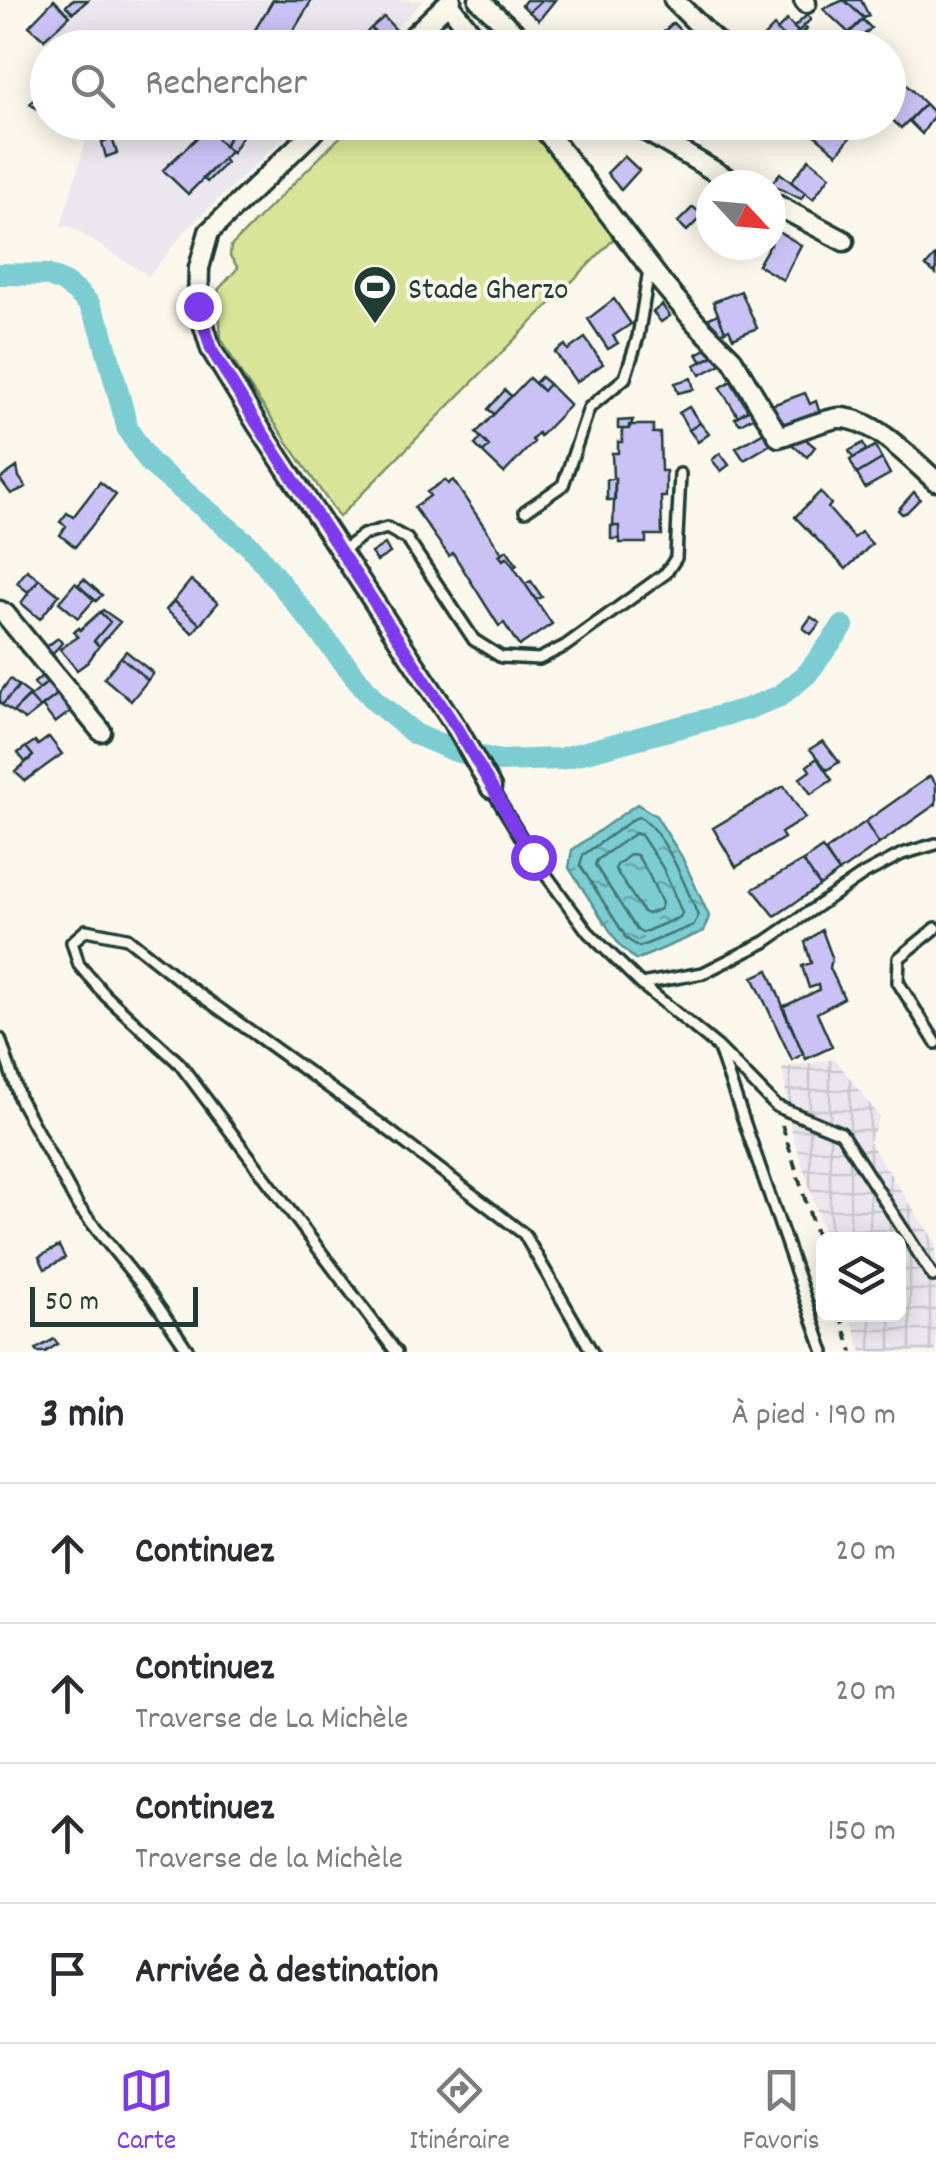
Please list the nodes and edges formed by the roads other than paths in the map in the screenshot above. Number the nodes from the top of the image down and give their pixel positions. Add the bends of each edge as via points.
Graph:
1 (480, 0) edge
2 (674, 0) edge
3 (449, 2) edge
4 (420, 30) edge
5 (470, 30) edge
6 (512, 30) edge
7 (704, 30) edge
8 (304, 140) edge
9 (553, 140) edge
10 (662, 140) edge
11 (713, 170) edge
12 (786, 210) edge
13 (844, 241) dead end
14 (650, 267) junction
15 (680, 474) dead end
16 (936, 481) edge
17 (525, 511) dead end
18 (342, 550) junction
19 (0, 611) edge
20 (102, 731) dead end
21 (491, 788) joint
22 (936, 844) edge
23 (936, 928) edge
24 (641, 984) junction
25 (0, 1039) edge
26 (936, 1043) edge
27 (718, 1047) junction
28 (934, 1276) dead end
29 (189, 1352) edge
30 (396, 1352) edge
31 (592, 1352) edge
32 (824, 1352) edge

1 - 6 street
2 - 7 street
3 - 4 street
3 - 5 street
8 - 18 street via 209,232 198,306 211,349
9 - 14 street
10 - 11 street
12 - 13 street
14 - 16 street via 732,359 779,437 839,418 866,424
14 - 17 lane via 625,378 588,408 564,486
15 - 18 lane via 676,558 666,573 539,659 501,656 474,640 407,540 388,528
18 - 21 street
19 - 20 street
21 - 24 lane via 588,932
22 - 24 lane via 864,874 765,942 703,973
23 - 26 lane via 900,958 898,982
24 - 27 lane
25 - 29 lane via 20,1100 78,1206
27 - 28 lane via 776,1106 842,1132
27 - 32 lane
30 - 31 lane via 179,1063 79,965 72,942 86,930 128,938 524,1234

